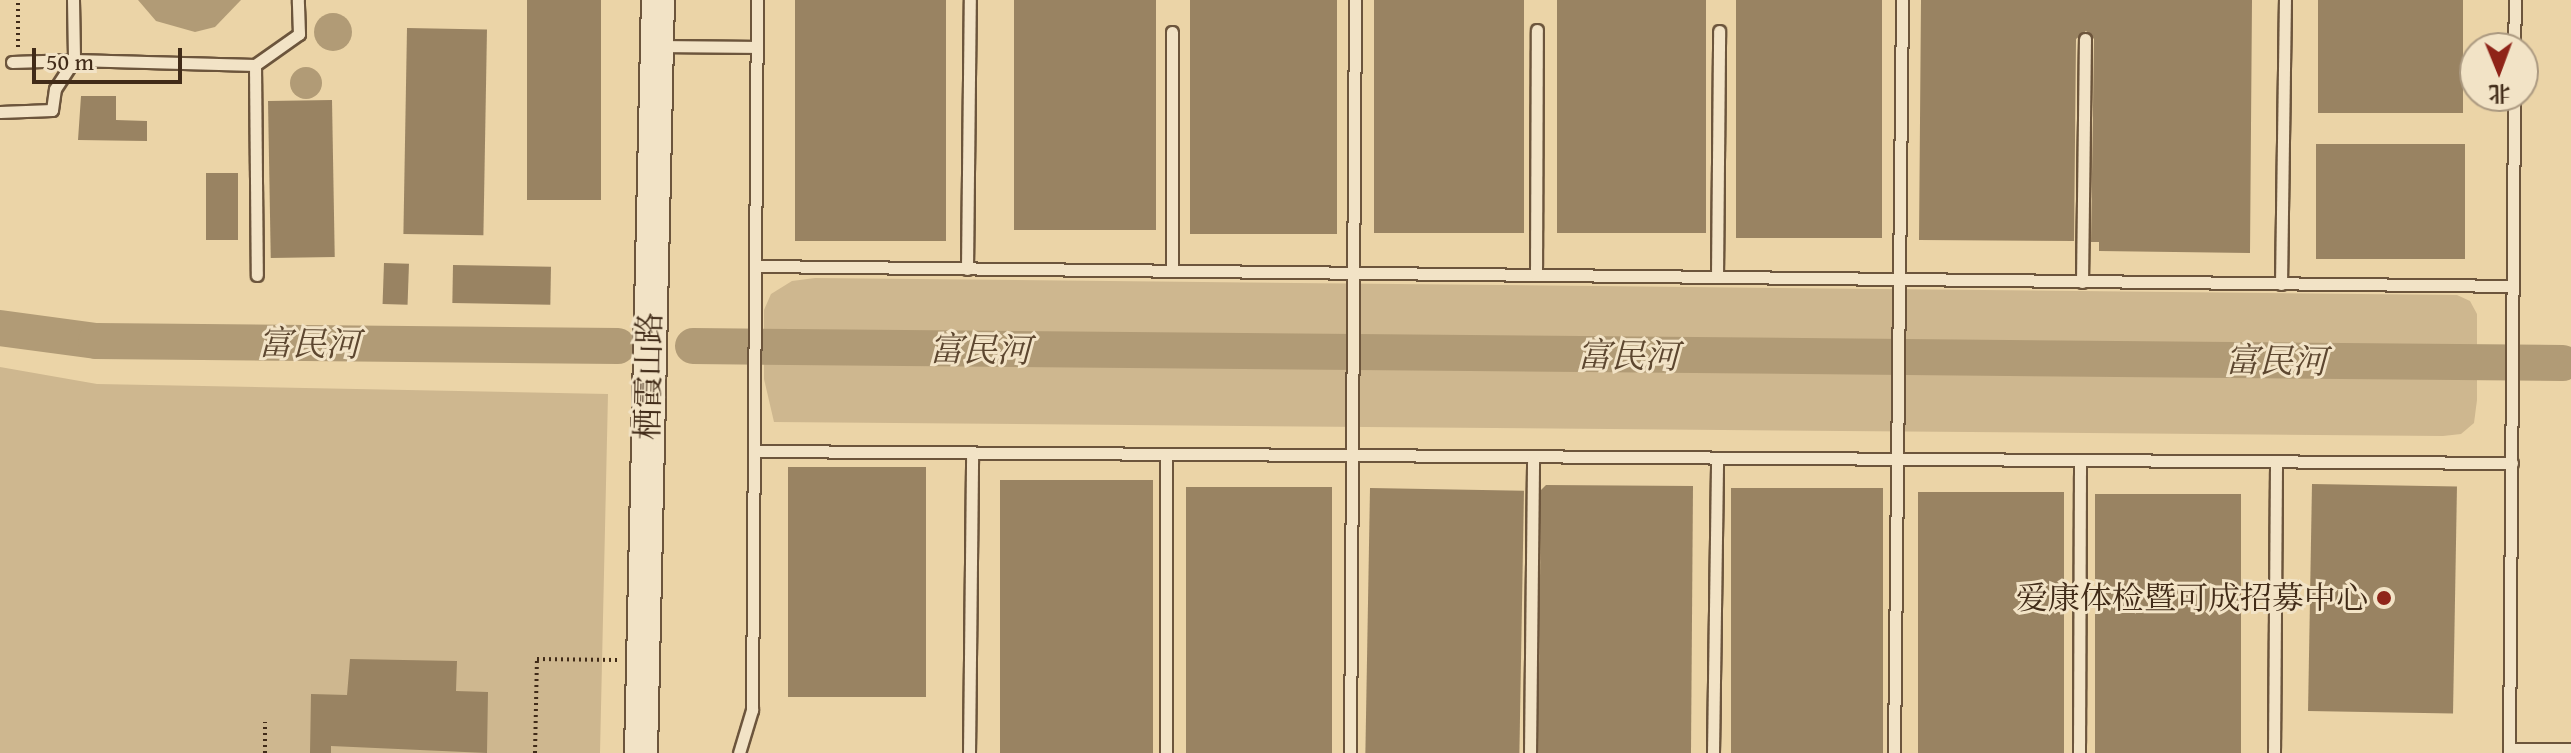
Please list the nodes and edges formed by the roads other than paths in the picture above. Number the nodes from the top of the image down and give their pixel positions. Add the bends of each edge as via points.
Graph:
1 (73, 0) edge
2 (298, 0) edge
3 (658, 0) edge
4 (757, 0) edge
5 (970, 0) edge
6 (1355, 0) edge
7 (1902, 0) edge
8 (2285, 0) edge
9 (2515, 0) edge
10 (1537, 30) dead end
11 (1719, 31) dead end
12 (1172, 32) dead end
13 (2514, 32) edge
14 (2085, 39) dead end
15 (658, 46) junction
16 (757, 47) junction
17 (74, 60) junction
18 (15, 62) road end
19 (255, 65) junction
20 (0, 112) edge
21 (2514, 112) edge
22 (755, 266) junction
23 (967, 269) junction
24 (1172, 271) junction
25 (1353, 273) junction
26 (257, 275) dead end
27 (1536, 275) junction
28 (1717, 277) junction
29 (1899, 279) junction
30 (2082, 282) junction
31 (2281, 284) junction
32 (2512, 286) junction
33 (754, 451) junction
34 (972, 452) junction
35 (1166, 454) junction
36 (1352, 455) junction
37 (1533, 457) junction
38 (1717, 458) junction
39 (1897, 460) junction
40 (2080, 461) junction
41 (2276, 463) junction
42 (2512, 463) junction
43 (2571, 749) edge
44 (2509, 751) edge
45 (641, 753) edge
46 (739, 753) edge
47 (969, 753) edge
48 (1166, 753) edge
49 (1350, 753) edge
50 (1530, 753) edge
51 (1713, 753) edge
52 (1894, 753) edge
53 (2079, 753) edge
54 (2274, 753) edge

1 - 17 lane
2 - 19 lane via 299,34
3 - 15 street, 栖霞山路
4 - 16 lane
5 - 23 lane
6 - 25 lane
7 - 29 lane
8 - 31 lane
9 - 13 lane
10 - 27 lane
11 - 28 lane
12 - 24 lane
14 - 30 lane
15 - 16 lane
15 - 45 street, 栖霞山路
16 - 22 lane
17 - 18 lane
17 - 19 lane
17 - 20 lane via 55,89 52,110
19 - 26 lane
21 - 32 lane
22 - 23 lane
22 - 33 lane
23 - 24 lane
24 - 25 lane
25 - 27 lane
25 - 36 lane
27 - 28 lane
28 - 29 lane
29 - 30 lane
29 - 39 lane
30 - 31 lane
31 - 32 lane
32 - 42 lane
33 - 34 lane
33 - 46 lane via 752,710
34 - 35 lane
34 - 47 lane
35 - 36 lane
35 - 48 lane
36 - 37 lane
36 - 49 lane
37 - 38 lane
37 - 50 lane
38 - 39 lane
38 - 51 lane
39 - 40 lane
39 - 52 lane
40 - 41 lane
40 - 53 lane
41 - 42 lane
41 - 54 lane
42 - 44 lane
43 - 44 lane

